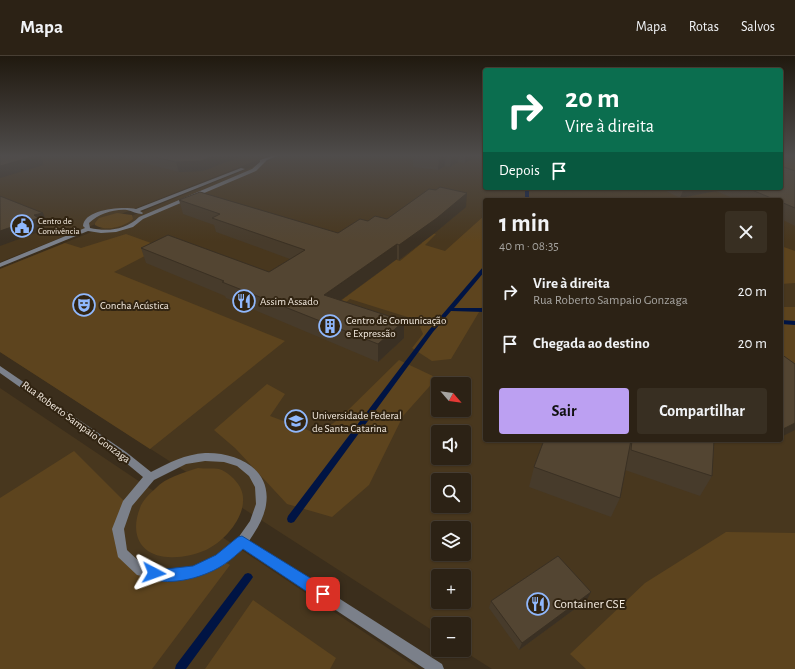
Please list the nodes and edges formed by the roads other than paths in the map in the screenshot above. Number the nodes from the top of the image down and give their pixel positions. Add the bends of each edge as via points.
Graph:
1 (205, 184) edge
2 (222, 184) edge
3 (136, 211) junction
4 (141, 218) junction
5 (88, 229) junction
6 (0, 265) edge
7 (0, 368) edge
8 (150, 477) junction
9 (242, 542) junction
10 (438, 669) edge

1 - 3 street
2 - 4 street
3 - 4 street
3 - 5 street via 116,210 100,214 86,223
4 - 5 street via 122,229 102,232
5 - 6 street
7 - 8 street, Rua Roberto Sampaio Gonzaga via 124,455
8 - 9 street via 185,460 224,458 240,463 253,473 260,488 261,504 255,523
8 - 9 street via 127,504 118,529 122,554 141,571 166,576 193,572 220,560
9 - 10 street

